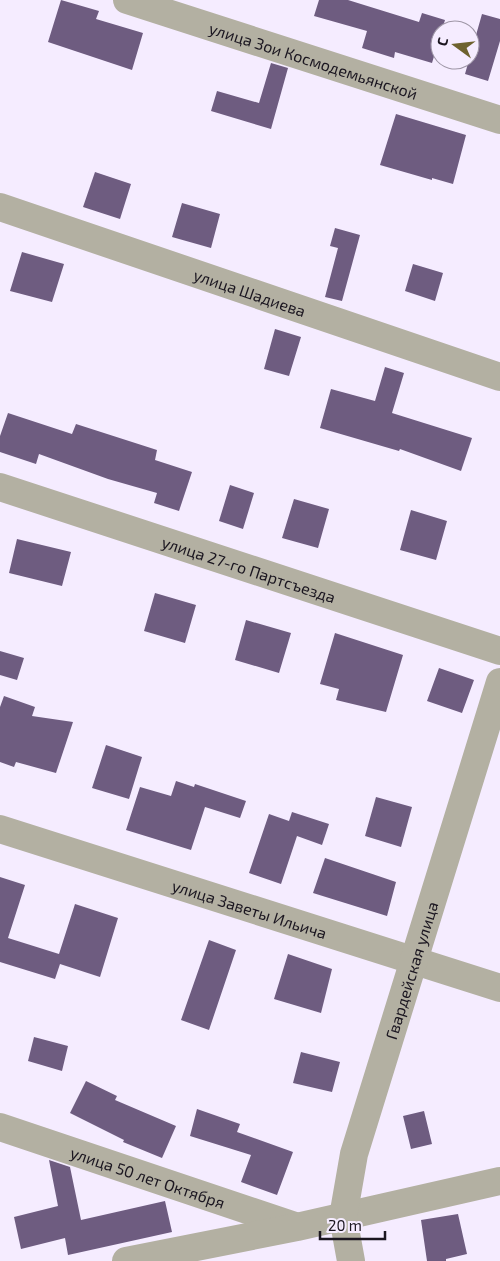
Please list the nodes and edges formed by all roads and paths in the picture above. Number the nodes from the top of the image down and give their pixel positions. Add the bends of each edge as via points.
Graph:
1 (127, 0) edge
2 (500, 120) edge
3 (0, 207) edge
4 (500, 377) edge
5 (0, 487) edge
6 (500, 651) edge
7 (500, 682) edge
8 (0, 830) edge
9 (414, 961) junction
10 (500, 988) edge
11 (0, 1127) edge
12 (500, 1181) edge
13 (343, 1216) junction
14 (297, 1227) junction
15 (126, 1261) edge
16 (351, 1261) edge

1 - 2 street, улица Зои Космодемьянской
3 - 4 street, улица Шадиева
5 - 6 street, улица 27-го Партсъезда
7 - 9 street, Гвардейская улица
8 - 9 street, улица Заветы Ильича
9 - 10 street, улица Заветы Ильича
9 - 13 street, Гвардейская улица via 354,1154
11 - 14 street, улица 50 лет Октября
12 - 13 street
13 - 14 street
13 - 16 street, Гвардейская улица
14 - 15 street

